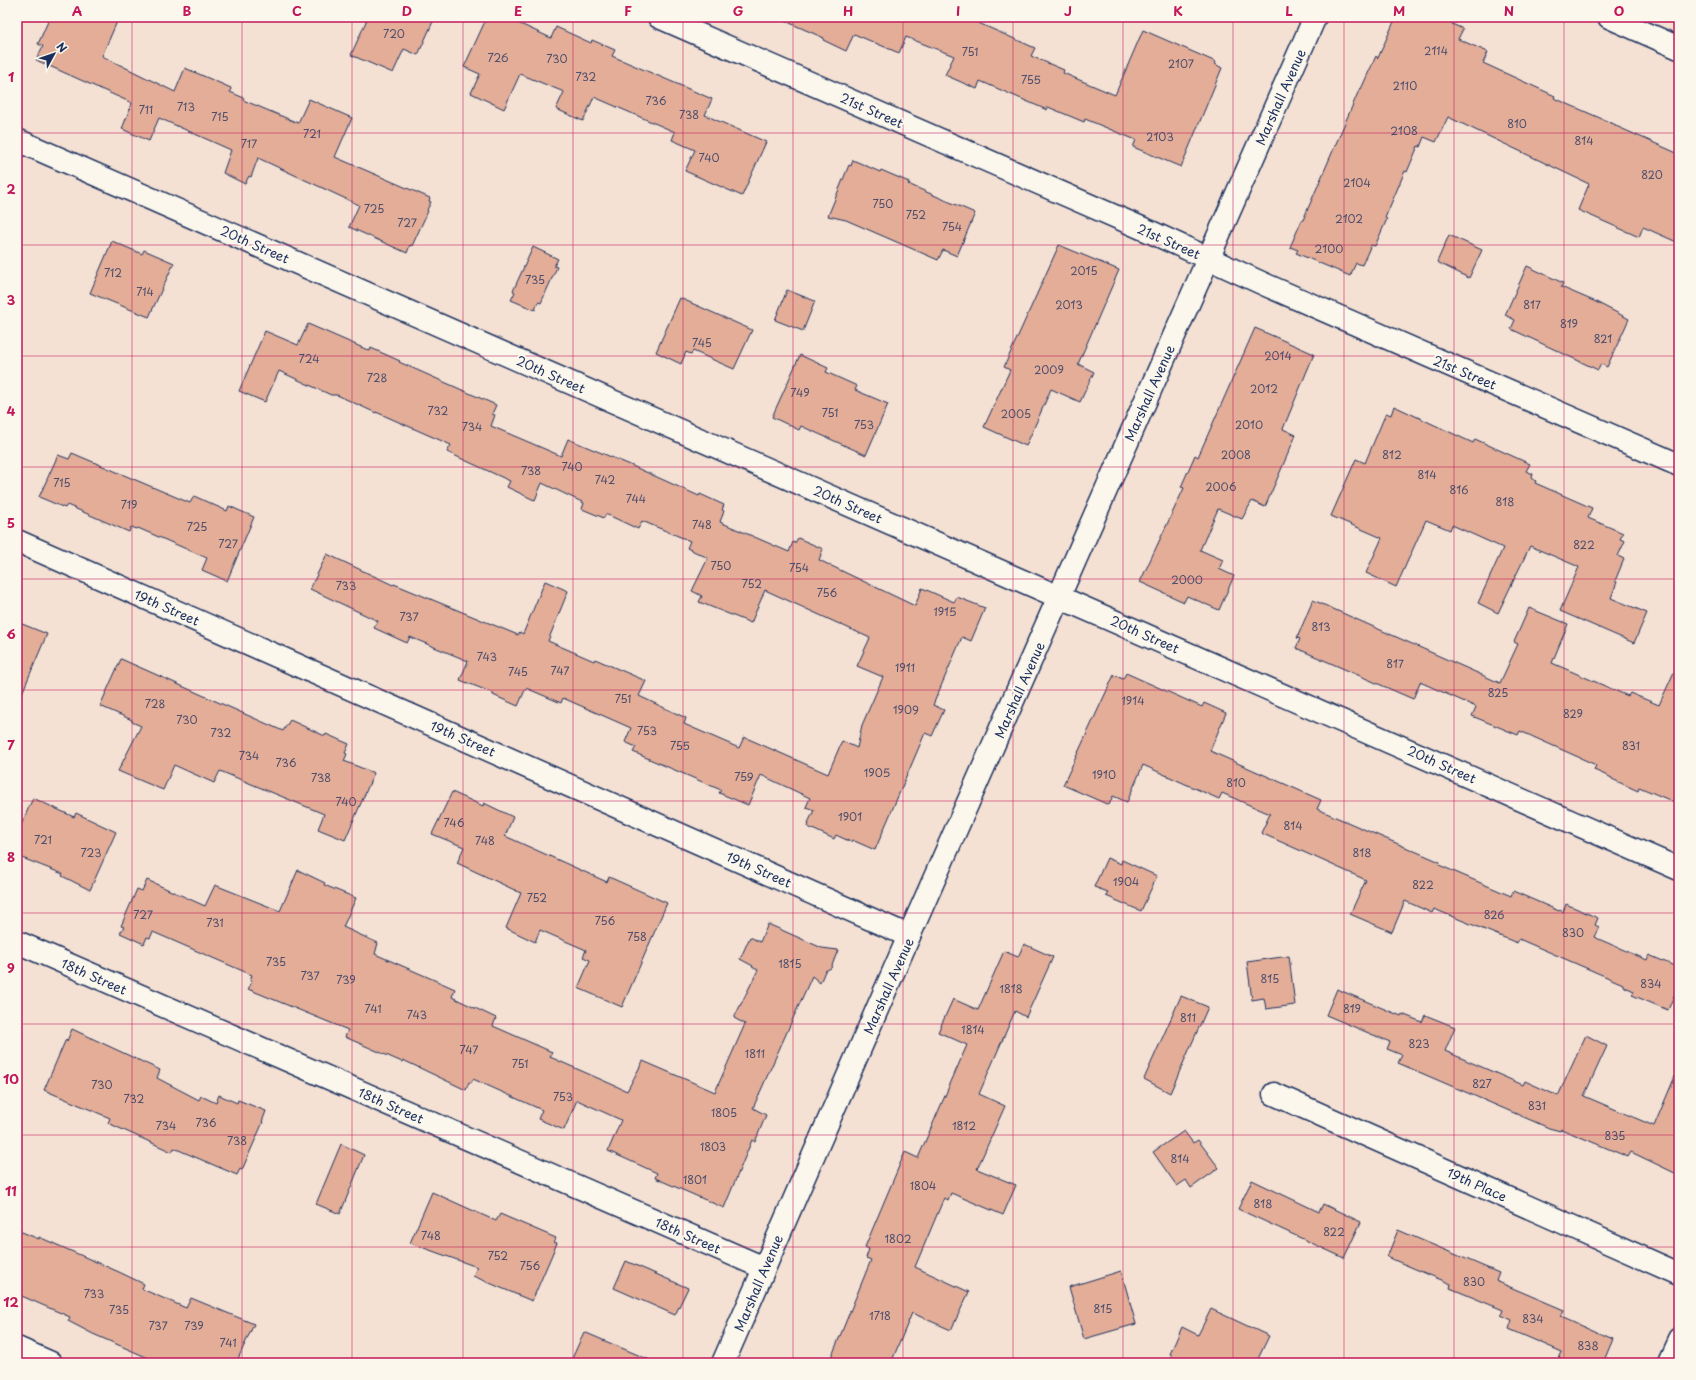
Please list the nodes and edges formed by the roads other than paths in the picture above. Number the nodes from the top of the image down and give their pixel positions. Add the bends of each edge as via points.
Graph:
1 (659, 17) edge
2 (1315, 17) edge
3 (1609, 17) edge
4 (1679, 48) edge
5 (17, 140) edge
6 (1209, 259) junction
7 (1679, 465) edge
8 (17, 541) edge
9 (1060, 596) junction
10 (1679, 869) edge
11 (909, 936) junction
12 (17, 942) edge
13 (1274, 1094) dead end
14 (764, 1268) junction
15 (1679, 1274) edge
16 (1679, 1339) edge
17 (17, 1348) edge
18 (51, 1363) edge
19 (723, 1363) edge
20 (1668, 1363) edge

1 - 6 street, 21st Street
2 - 6 street, Marshall Avenue
3 - 4 street
5 - 9 street, 20th Street
6 - 7 street, 21st Street
6 - 9 street, Marshall Avenue
8 - 11 street, 19th Street
9 - 10 street, 20th Street
9 - 11 street, Marshall Avenue
11 - 14 street, Marshall Avenue
12 - 14 street, 18th Street
13 - 15 street, 19th Place
14 - 19 street, Marshall Avenue
16 - 20 street
17 - 18 street

